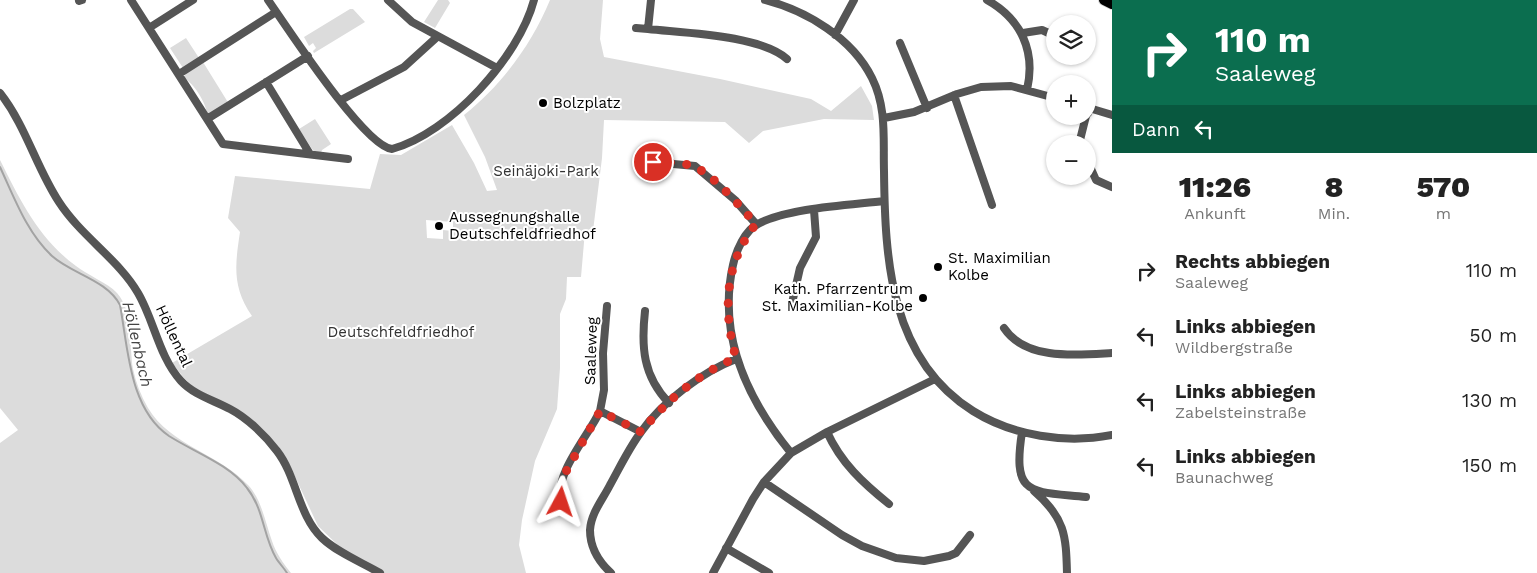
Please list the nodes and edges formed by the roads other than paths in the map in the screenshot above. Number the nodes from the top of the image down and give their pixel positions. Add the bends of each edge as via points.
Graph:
1 (131, 0) edge
2 (193, 0) edge
3 (268, 0) edge
4 (388, 0) edge
5 (534, 0) edge
6 (651, 0) edge
7 (765, 0) edge
8 (854, 0) edge
9 (987, 0) edge
10 (1104, 0) edge
11 (1112, 4) edge
12 (276, 12) junction
13 (149, 28) junction
14 (636, 28) dead end
15 (648, 29) junction
16 (1046, 32) edge
17 (1022, 33) junction
18 (835, 34) junction
19 (437, 36) junction
20 (900, 43) dead end
21 (308, 56) junction
22 (787, 59) dead end
23 (497, 68) junction
24 (179, 74) junction
25 (266, 82) junction
26 (1027, 90) junction
27 (0, 93) edge
28 (954, 95) junction
29 (1046, 95) edge
30 (341, 100) junction
31 (927, 108) junction
32 (1096, 111) edge
33 (1112, 115) edge
34 (884, 118) junction
35 (207, 120) junction
36 (310, 154) junction
37 (348, 159) dead end
38 (641, 161) dead end
39 (1096, 180) edge
40 (1112, 187) edge
41 (884, 201) junction
42 (992, 205) dead end
43 (814, 210) junction
44 (756, 224) junction
45 (792, 304) dead end
46 (607, 306) dead end
47 (645, 312) dead end
48 (1004, 328) dead end
49 (1112, 353) edge
50 (736, 358) junction
51 (935, 379) junction
52 (669, 403) junction
53 (600, 411) junction
54 (641, 432) junction
55 (827, 432) junction
56 (1022, 432) junction
57 (1112, 435) edge
58 (791, 454) junction
59 (764, 482) junction
60 (1032, 490) junction
61 (1086, 497) dead end
62 (889, 504) dead end
63 (568, 506) dead end
64 (970, 535) dead end
65 (726, 548) junction
66 (380, 573) edge
67 (611, 573) edge
68 (712, 573) edge
69 (769, 573) edge
70 (1067, 573) edge

1 - 13 street
2 - 13 street
3 - 12 street
4 - 19 street via 412,22
5 - 23 street via 522,31
6 - 15 street
7 - 18 street via 799,13
8 - 18 street
9 - 17 street via 1007,14
10 - 11 main road
12 - 21 street
12 - 24 street
13 - 24 street
14 - 15 street
15 - 22 street via 751,43
16 - 17 street
17 - 26 street via 1029,54
18 - 34 street via 872,77
19 - 23 street
19 - 30 street via 404,67
20 - 31 street
21 - 25 street
21 - 30 street
23 - 30 street via 475,96 452,115 394,148 386,148 361,126
24 - 35 street
25 - 35 street
25 - 36 street
26 - 28 street via 992,86
26 - 29 street
27 - 66 street, Höllental via 23,129 58,201 74,224 138,291 169,363 180,380 194,392 231,409 254,427 285,463 303,507 321,537
28 - 31 street
28 - 42 street
31 - 34 street
32 - 33 street
34 - 41 street
35 - 36 street via 223,144
36 - 37 street
38 - 44 street via 695,166 735,200
39 - 40 street
41 - 43 street
41 - 51 street via 891,269 901,317 913,348
43 - 44 street via 786,214
43 - 45 street via 816,237 800,268
44 - 50 street via 738,250 731,277 729,318
46 - 53 street, Saaleweg via 604,390
47 - 52 street via 644,359 656,388
48 - 49 street via 1021,345 1043,352
50 - 52 street via 696,380
50 - 58 street via 762,414
51 - 55 street
51 - 56 street via 952,396 983,417 1002,427
52 - 54 street
53 - 54 street
53 - 63 street via 563,477 560,497 561,502
54 - 67 street via 591,523 594,550
55 - 58 street
55 - 62 street via 852,472
56 - 57 street via 1077,438
56 - 60 street via 1019,470
58 - 59 street
59 - 64 street via 842,535 896,558 924,561 949,556 956,553
59 - 65 street
60 - 61 street
60 - 70 street via 1049,505 1061,524 1067,545
65 - 68 street
65 - 69 street

